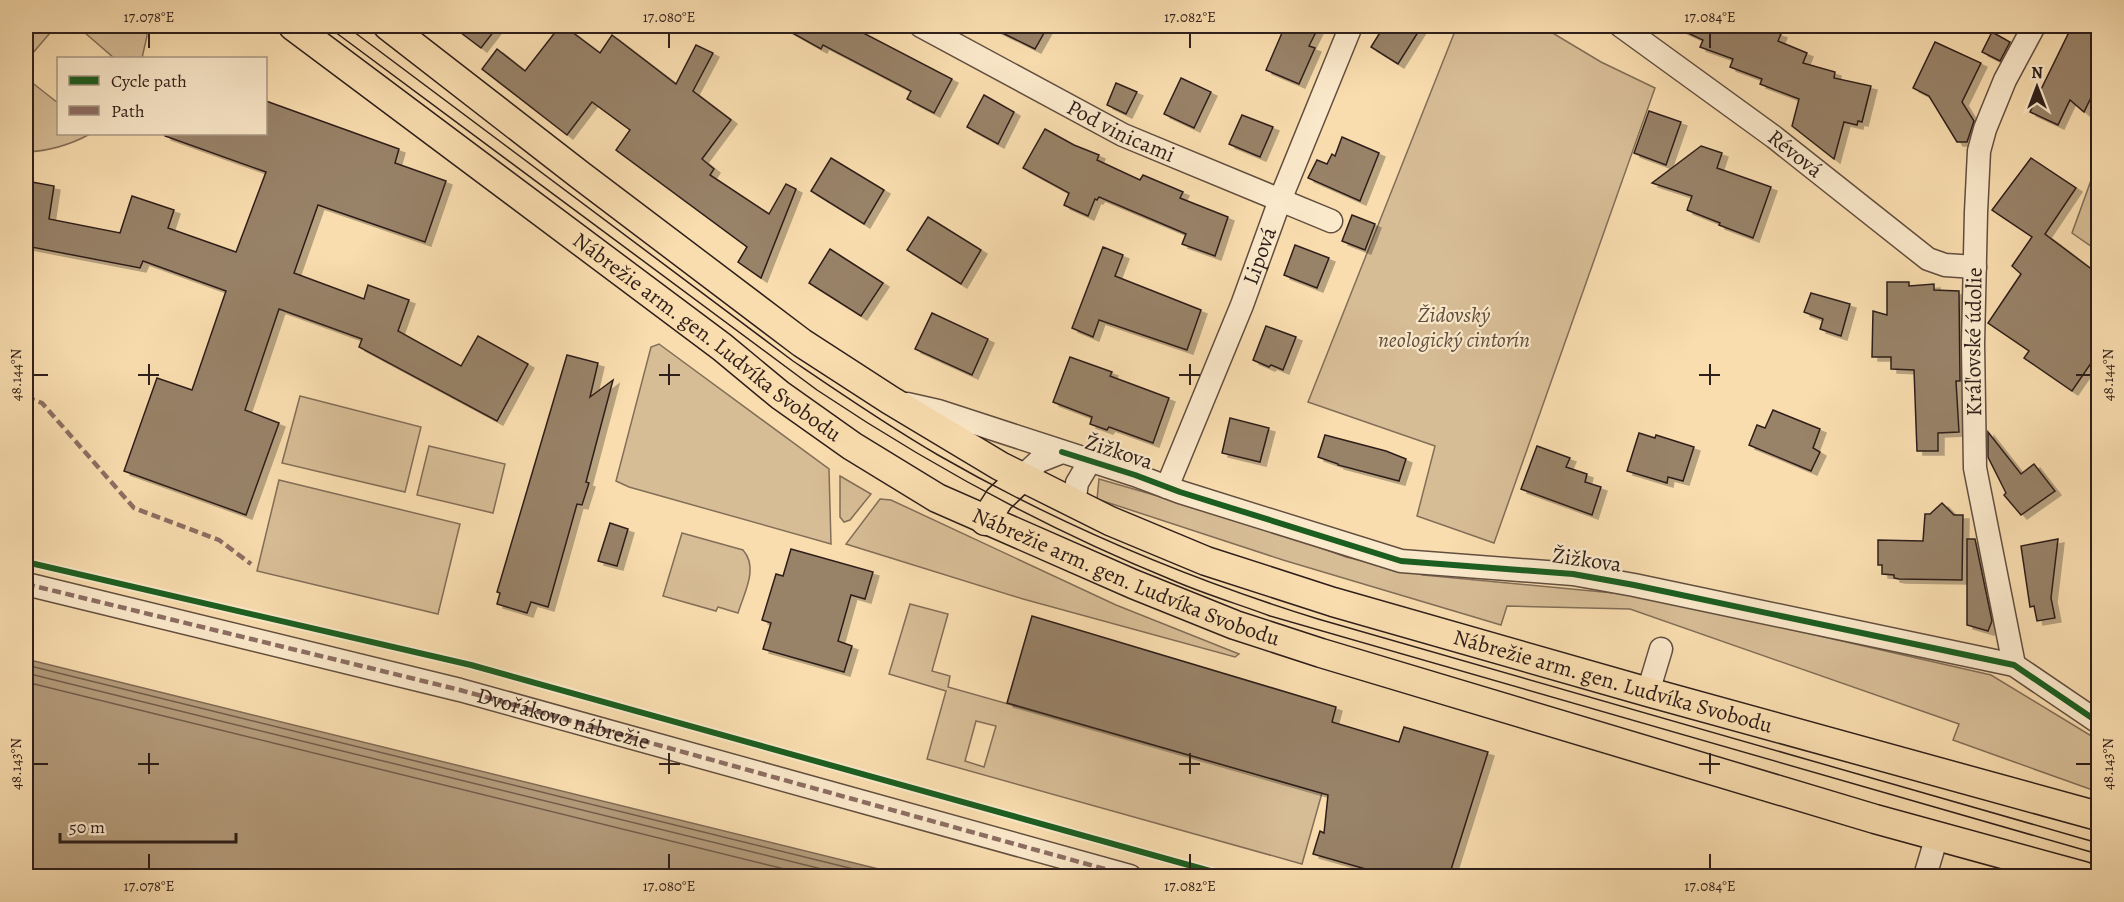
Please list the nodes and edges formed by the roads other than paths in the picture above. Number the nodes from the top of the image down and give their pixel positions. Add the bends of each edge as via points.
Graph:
1 (293, 26) edge
2 (388, 26) edge
3 (921, 26) edge
4 (1351, 26) edge
5 (1621, 26) edge
6 (2034, 26) edge
7 (1280, 200) junction
8 (1331, 220) dead end
9 (1975, 267) junction
10 (890, 400) junction
11 (989, 422) junction
12 (1062, 452) junction
13 (1090, 461) junction
14 (1011, 471) junction
15 (1167, 486) junction
16 (1074, 503) junction
17 (985, 521) junction
18 (26, 584) edge
19 (1660, 649) dead end
20 (2014, 665) junction
21 (1647, 692) junction
22 (2098, 722) edge
23 (2098, 816) edge
24 (1937, 836) junction
25 (1130, 876) edge
26 (1925, 876) edge
27 (2083, 876) edge

1 - 17 main road, Nábrežie arm. gen. Ludvíka Svobodu via 722,347 780,395 852,446 937,498
2 - 10 main road, Nábrežie arm. gen. Ludvíka Svobodu via 793,336
3 - 7 street, Pod vinicami via 1123,135
4 - 7 street, Lipová
5 - 9 street, Révová via 1774,137 1928,259
6 - 9 street, Kráľovské údolie via 1993,105 1979,151
7 - 8 street, Pod vinicami
7 - 15 street, Lipová
9 - 20 street, Kráľovské údolie via 1975,468
10 - 11 street, Žižkova
10 - 14 main road, Nábrežie arm. gen. Ludvíka Svobodu
11 - 12 street, Žižkova
11 - 14 street
12 - 13 street, Žižkova
12 - 14 street, Žižkova
13 - 15 street, Žižkova
13 - 16 street, Žižkova via 1077,483
14 - 16 main road, Nábrežie arm. gen. Ludvíka Svobodu
14 - 17 main road
15 - 20 street, Žižkova via 1401,561 1573,574
16 - 21 main road, Nábrežie arm. gen. Ludvíka Svobodu via 1237,572
17 - 24 main road, Nábrežie arm. gen. Ludvíka Svobodu via 1234,625
18 - 25 street, Dvořákovo nábrežie via 460,690
19 - 21 street
20 - 22 street, Žižkova
21 - 23 main road, Nábrežie arm. gen. Ludvíka Svobodu
24 - 26 street
24 - 27 main road, Nábrežie arm. gen. Ludvíka Svobodu

